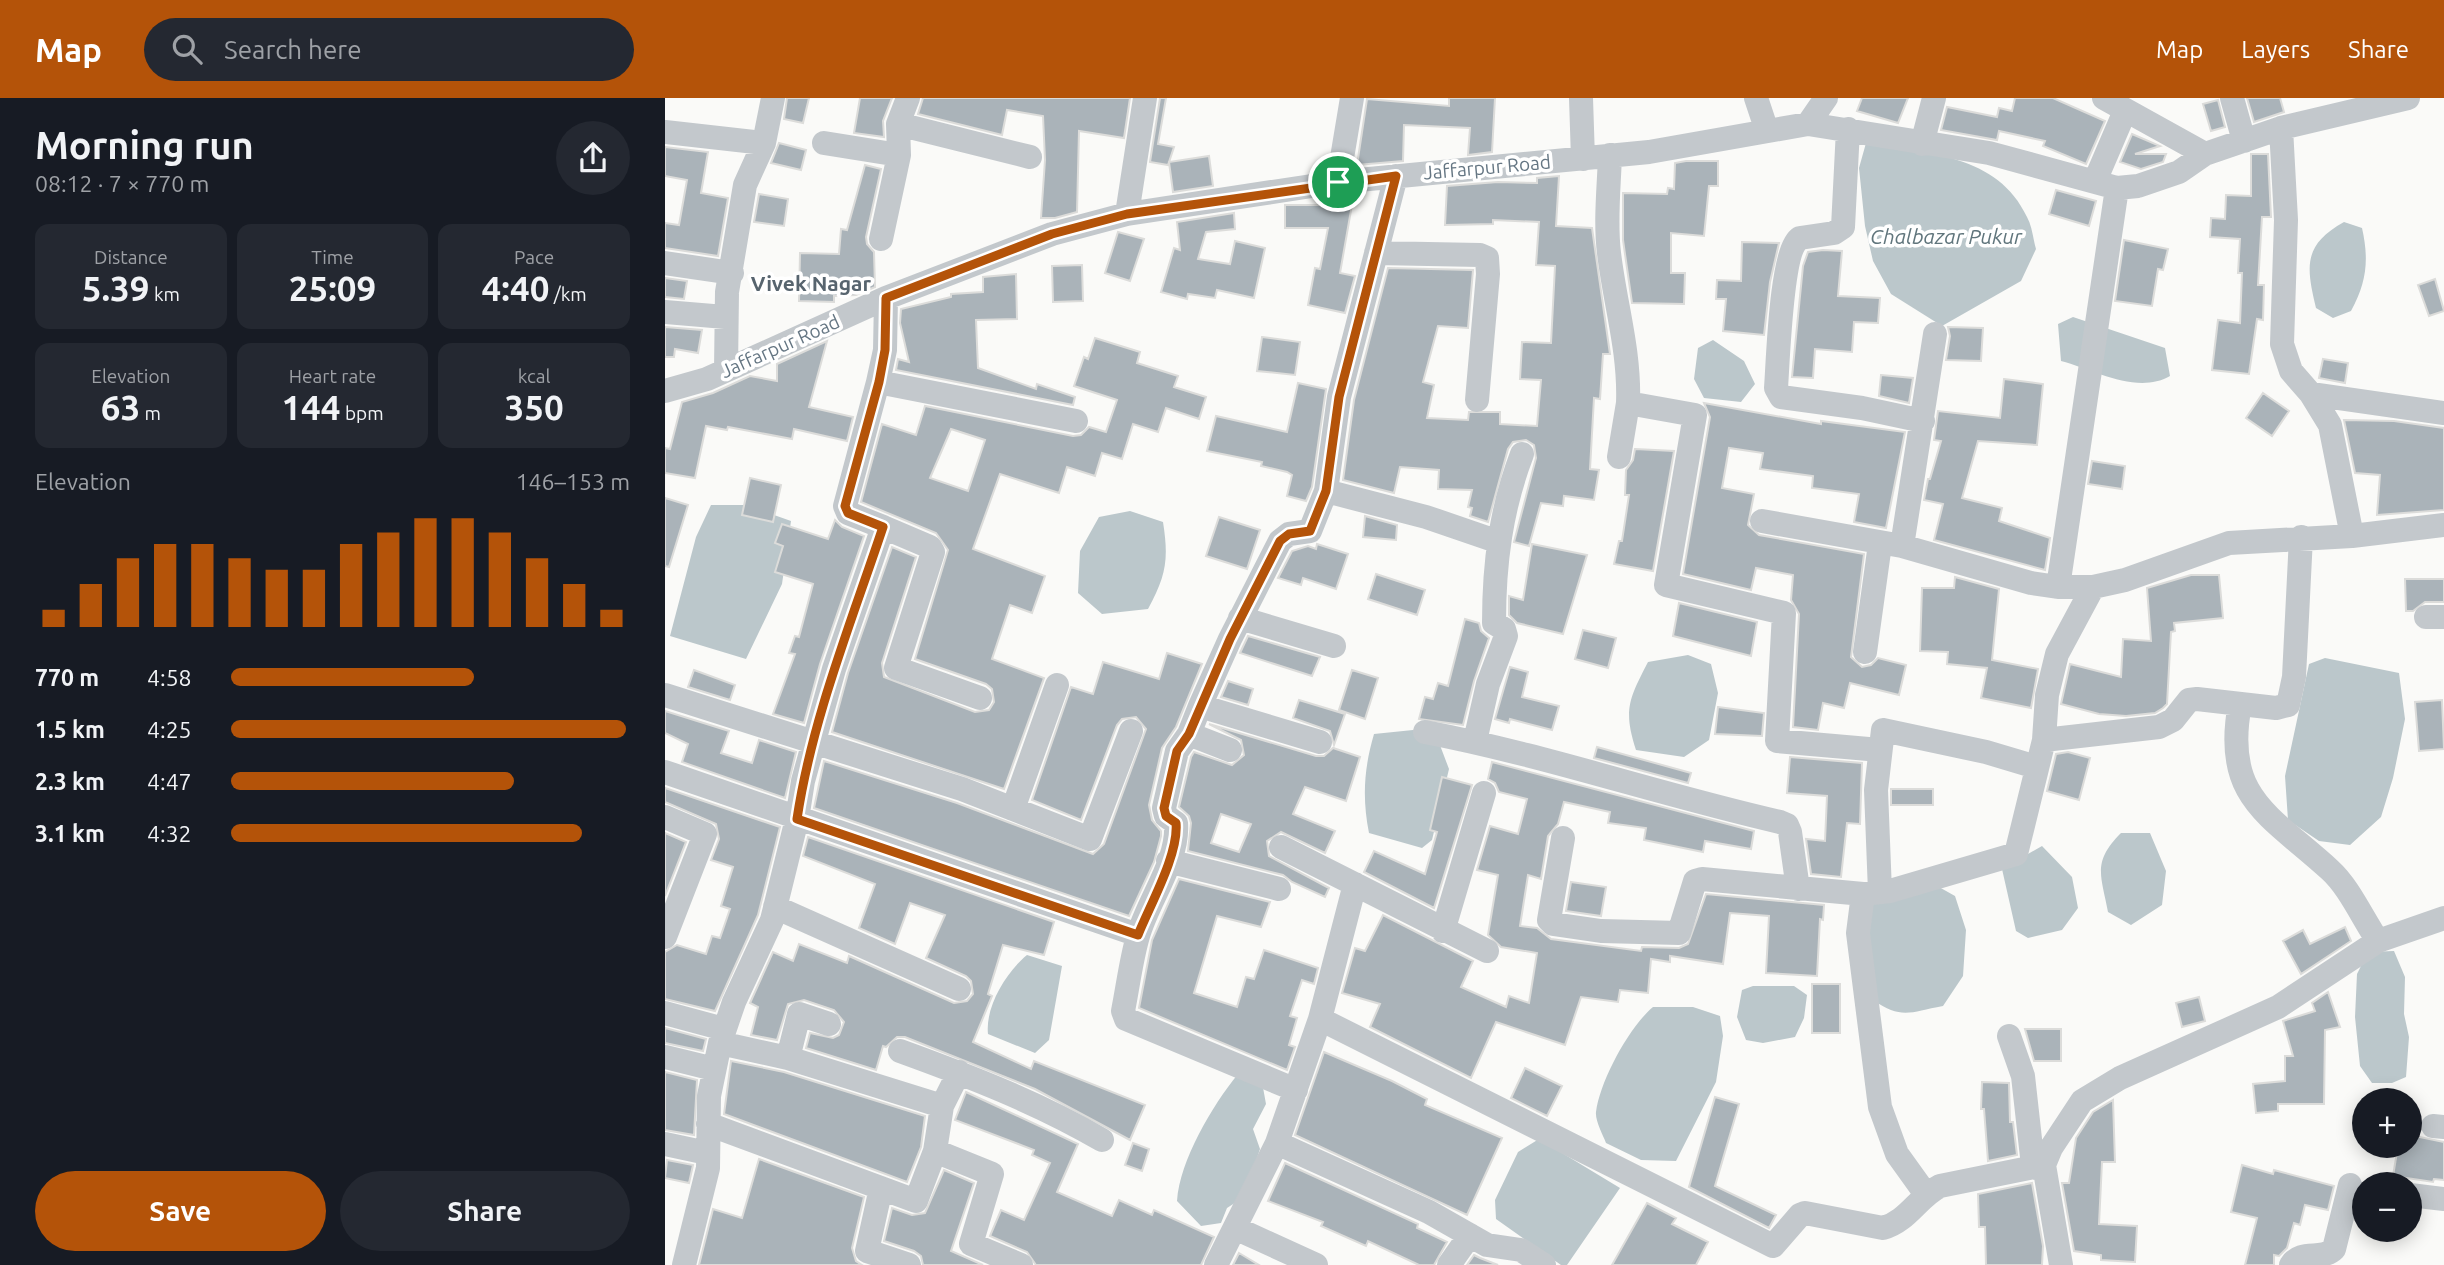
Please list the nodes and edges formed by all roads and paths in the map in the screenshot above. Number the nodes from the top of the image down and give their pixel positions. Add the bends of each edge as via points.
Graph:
1 (773, 98) edge
2 (908, 98) edge
3 (1145, 98) edge
4 (1352, 98) edge
5 (1581, 98) edge
6 (1756, 98) edge
7 (1826, 98) edge
8 (1934, 98) edge
9 (2232, 98) edge
10 (2408, 98) edge
11 (2115, 104) edge
12 (898, 124) junction
13 (1808, 124) junction
14 (2281, 128) junction
15 (1848, 129) junction
16 (1767, 131) junction
17 (665, 132) edge
18 (2244, 141) junction
19 (764, 143) junction
20 (824, 143) dead end
21 (1922, 144) junction
22 (2205, 154) junction
23 (899, 155) junction
24 (1610, 155) junction
25 (1030, 156) dead end
26 (1583, 159) junction
27 (1396, 176) junction
28 (1338, 182) junction
29 (2106, 184) junction
30 (1127, 214) junction
31 (881, 239) dead end
32 (1376, 253) junction
33 (665, 263) edge
34 (732, 273) junction
35 (886, 298) junction
36 (665, 312) edge
37 (725, 317) junction
38 (1935, 334) dead end
39 (726, 370) junction
40 (879, 382) junction
41 (665, 391) edge
42 (2311, 394) junction
43 (1477, 400) dead end
44 (1628, 403) junction
45 (2444, 413) edge
46 (1076, 421) dead end
47 (1923, 422) junction
48 (1522, 454) dead end
49 (1619, 457) dead end
50 (1326, 491) junction
51 (1762, 521) dead end
52 (2444, 525) edge
53 (883, 527) junction
54 (2352, 536) junction
55 (2301, 537) junction
56 (1499, 542) junction
57 (1891, 545) junction
58 (2058, 587) junction
59 (2093, 587) junction
60 (1240, 618) junction
61 (1334, 646) dead end
62 (1865, 652) dead end
63 (1057, 685) dead end
64 (665, 695) edge
65 (980, 698) dead end
66 (2240, 704) junction
67 (1200, 706) junction
68 (1131, 730) dead end
69 (1425, 732) dead end
70 (1189, 734) junction
71 (2044, 740) junction
72 (816, 741) junction
73 (1475, 741) junction
74 (1319, 742) dead end
75 (1230, 750) dead end
76 (1880, 750) junction
77 (2036, 767) junction
78 (665, 772) edge
79 (1485, 793) dead end
80 (1013, 809) junction
81 (665, 817) edge
82 (797, 819) junction
83 (1563, 838) dead end
84 (1282, 847) dead end
85 (1168, 861) junction
86 (1355, 884) junction
87 (1279, 889) dead end
88 (1798, 889) junction
89 (1872, 893) junction
90 (775, 907) junction
91 (2444, 918) edge
92 (1443, 931) junction
93 (1138, 935) junction
94 (665, 937) edge
95 (2378, 941) junction
96 (1487, 951) dead end
97 (959, 989) dead end
98 (665, 1013) edge
99 (1321, 1020) junction
100 (829, 1024) dead end
101 (722, 1036) junction
102 (2008, 1036) dead end
103 (900, 1051) dead end
104 (665, 1057) edge
105 (788, 1058) junction
106 (714, 1069) junction
107 (959, 1072) junction
108 (1296, 1090) junction
109 (942, 1106) junction
110 (708, 1124) junction
111 (1102, 1140) dead end
112 (1277, 1143) junction
113 (665, 1144) edge
114 (935, 1151) junction
115 (706, 1153) junction
116 (2039, 1166) junction
117 (2350, 1185) dead end
118 (881, 1188) junction
119 (1925, 1193) junction
120 (2422, 1196) edge
121 (2444, 1199) edge
122 (1235, 1228) junction
123 (1469, 1235) junction
124 (1769, 1255) edge
125 (684, 1265) edge
126 (909, 1265) edge
127 (1021, 1265) edge
128 (1216, 1265) edge
129 (1316, 1265) edge
130 (1449, 1265) edge
131 (1544, 1265) edge
132 (2061, 1265) edge
133 (2291, 1265) edge

1 - 19 street
2 - 12 street
3 - 30 street
4 - 28 street
5 - 26 street
6 - 16 street
7 - 13 street
8 - 21 street
9 - 18 street
10 - 14 street
11 - 22 street
11 - 29 street
12 - 23 street
12 - 25 street
13 - 15 street, Jaffarpur Road
13 - 16 street, Jaffarpur Road
14 - 18 street
14 - 42 street via 2286,220 2282,344 2291,370
15 - 21 street, Jaffarpur Road
15 - 47 street via 1843,227 1834,233 1800,238 1791,250 1776,388 1781,397
16 - 24 street, Jaffarpur Road
17 - 19 street
18 - 22 street
19 - 34 street via 745,185
20 - 23 street
21 - 29 street, Jaffarpur Road via 1989,153
22 - 29 street via 2179,172 2138,186
23 - 31 street
24 - 26 street, Jaffarpur Road
24 - 44 street via 1608,249 1629,368
26 - 27 street, Jaffarpur Road
27 - 28 street, Jaffarpur Road
27 - 32 street
28 - 30 street, Jaffarpur Road
29 - 58 street
30 - 35 street, Jaffarpur Road via 1052,234
32 - 43 street via 1487,258
32 - 50 street via 1339,397
33 - 34 street
34 - 37 street
35 - 39 street, Jaffarpur Road
35 - 40 street
36 - 37 street
37 - 39 street
38 - 47 street
39 - 41 street, Jaffarpur Road
40 - 46 street
40 - 53 street via 845,506 848,513
42 - 45 street
42 - 54 street via 2333,434
44 - 49 street
44 - 76 street via 1695,415 1667,585 1784,613 1777,741
47 - 57 street
48 - 56 street via 1506,495
50 - 56 street
50 - 60 street via 1310,531 1289,534 1280,541
51 - 57 street
52 - 54 street
53 - 65 street via 933,552 896,668
53 - 72 street via 834,669
54 - 55 street
55 - 59 street via 2229,544
55 - 66 street via 2290,701 2284,708
56 - 73 street via 1494,623 1506,636 1487,684
57 - 58 street
57 - 62 street
58 - 59 street
59 - 71 street via 2057,654 2047,695
60 - 61 street
60 - 67 street
63 - 80 street
64 - 72 street
66 - 71 street via 2189,700 2173,720 2159,727
66 - 95 street via 2234,753 2240,774 2266,816 2332,871
67 - 70 street
67 - 74 street
68 - 80 street via 1090,839
69 - 73 street
70 - 75 street
70 - 85 street via 1177,751 1164,808 1177,826
71 - 77 street
72 - 80 street
72 - 82 street
73 - 88 street via 1787,825
76 - 77 street via 1881,733 1888,730
76 - 89 street
77 - 89 street via 2016,854
78 - 82 street
79 - 92 street
81 - 94 street via 705,836
82 - 90 street
82 - 93 street
83 - 88 street via 1548,917 1553,925 1679,933 1695,881
84 - 86 street
85 - 87 street
85 - 93 street
86 - 92 street
86 - 99 street
88 - 89 street
89 - 119 street via 1858,933 1881,1107 1897,1154
90 - 97 street
90 - 101 street
91 - 95 street
92 - 96 street
93 - 108 street via 1123,1016
95 - 116 street via 2278,1007 2120,1078 2082,1101
98 - 101 street
99 - 108 street
99 - 124 street
100 - 105 street via 799,1014
101 - 105 street
101 - 106 street
102 - 116 street via 2023,1076
103 - 107 street
104 - 106 street
105 - 109 street
106 - 110 street
107 - 109 street
107 - 111 street
108 - 112 street
109 - 114 street
110 - 115 street
110 - 118 street
112 - 122 street
112 - 123 street
113 - 115 street
114 - 118 street via 916,1201
114 - 127 street via 992,1174 971,1244
115 - 125 street via 708,1168
116 - 119 street via 1940,1185
116 - 132 street
117 - 133 street via 2334,1249 2326,1255 2301,1256
118 - 126 street via 867,1251
119 - 124 street via 1905,1217 1883,1228 1805,1213
120 - 121 street
122 - 128 street
122 - 129 street
123 - 130 street
123 - 131 street via 1487,1245 1521,1250

